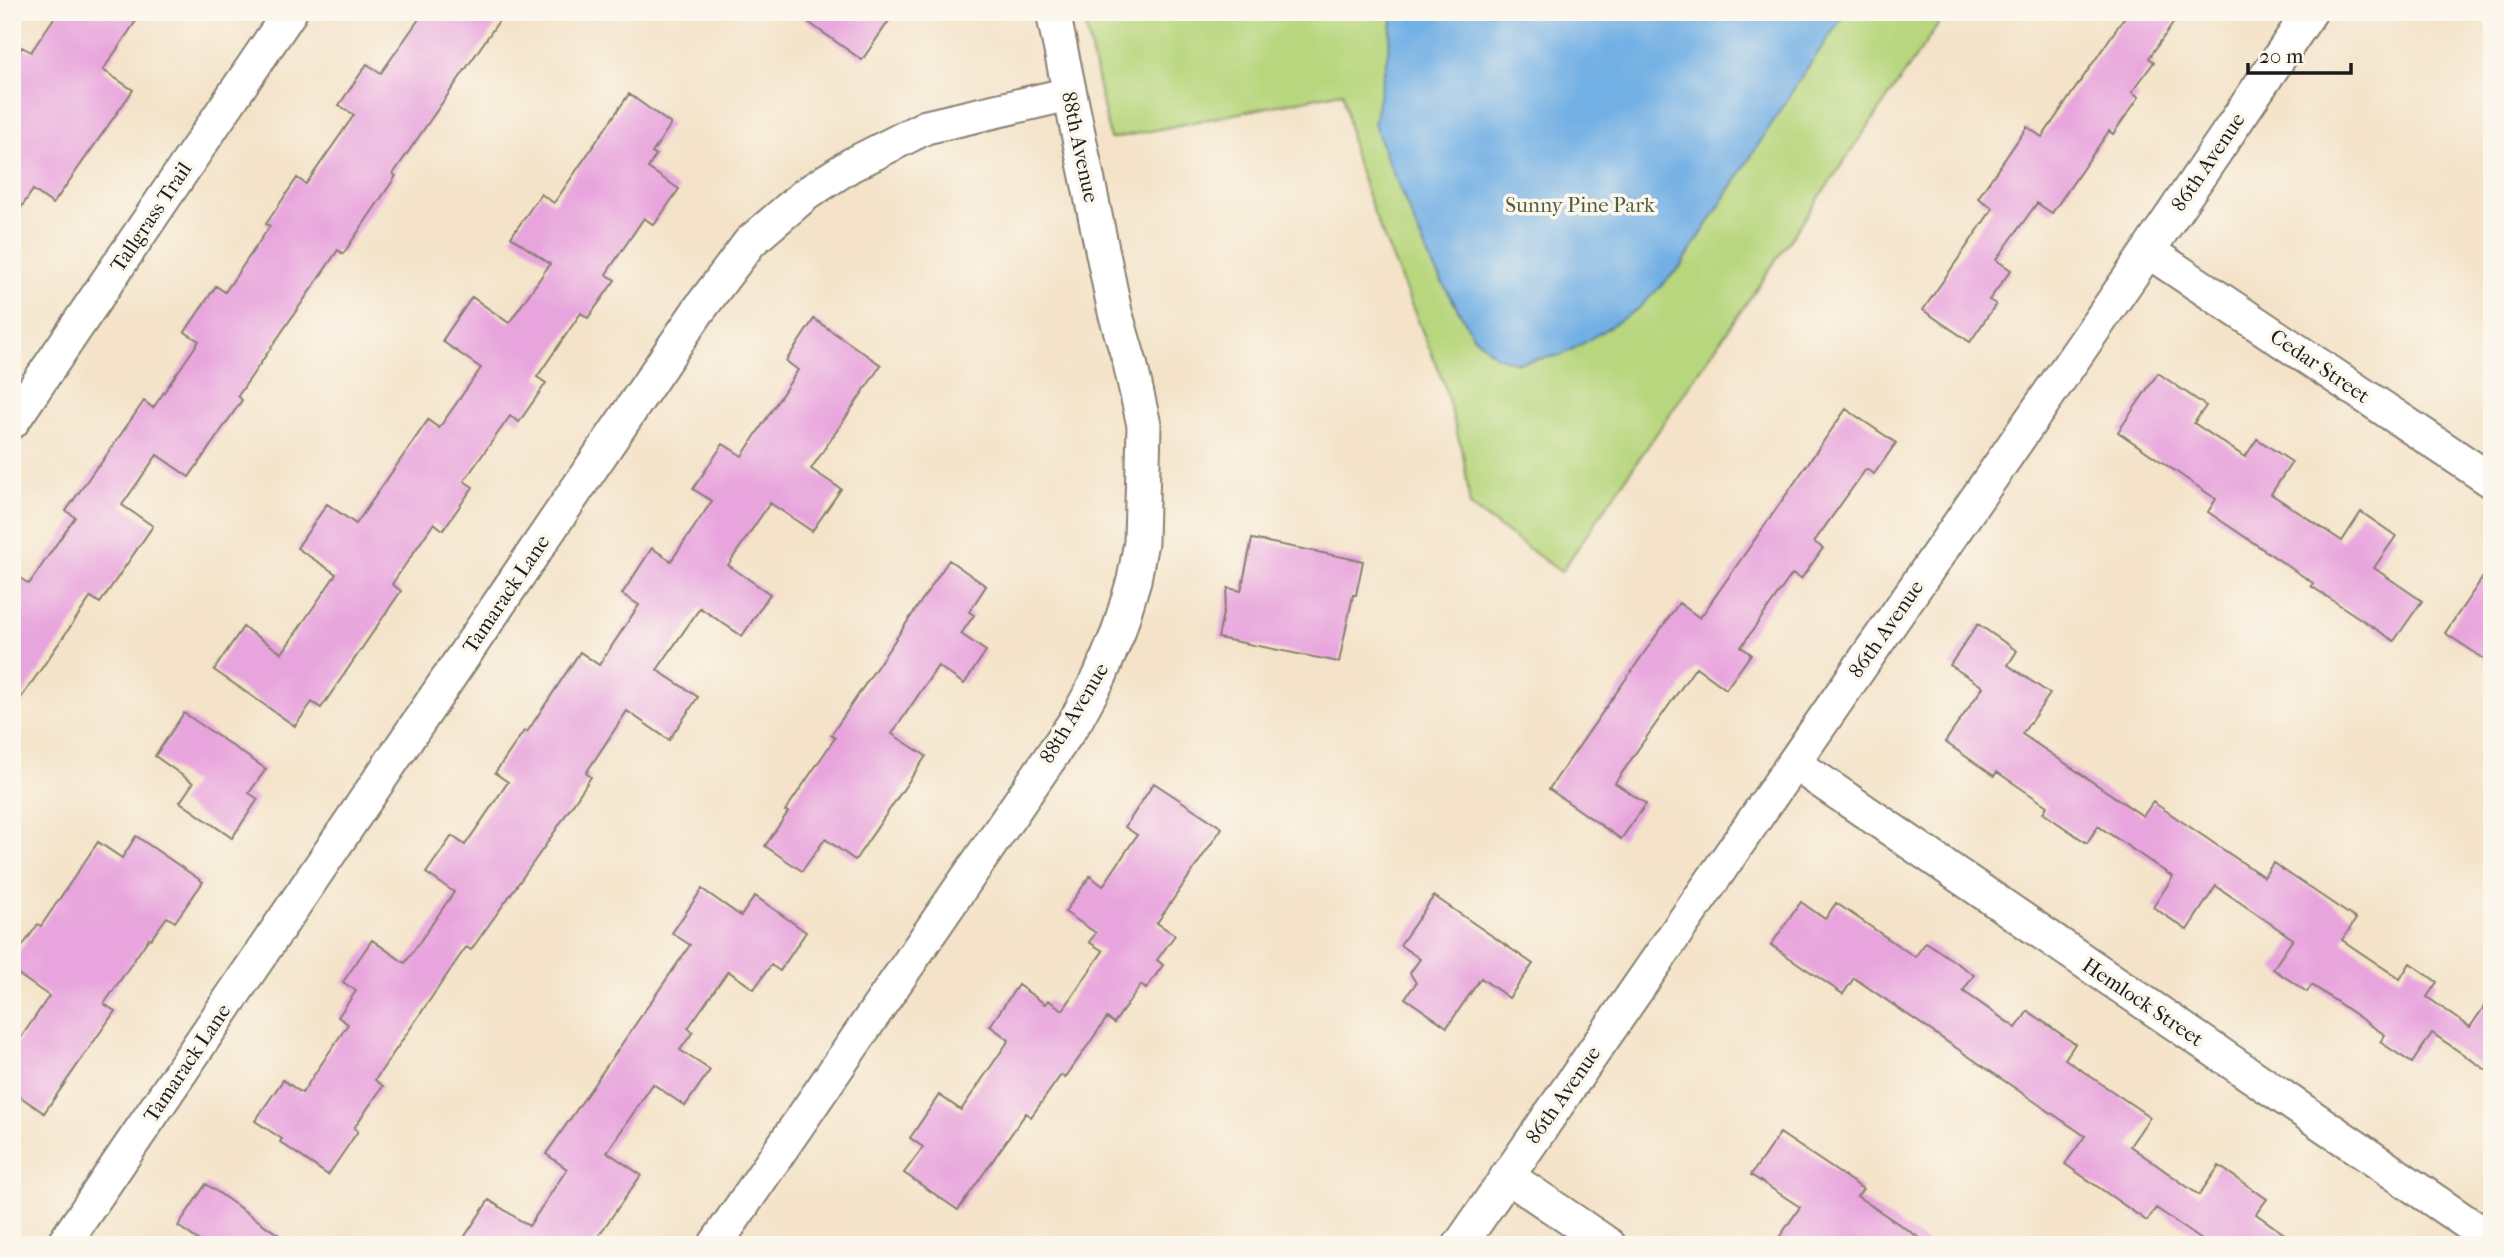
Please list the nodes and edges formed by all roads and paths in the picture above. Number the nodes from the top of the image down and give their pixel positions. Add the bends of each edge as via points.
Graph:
1 (290, 12) edge
2 (1053, 12) edge
3 (2310, 12) edge
4 (1069, 94) junction
5 (2147, 251) junction
6 (12, 422) edge
7 (2492, 481) edge
8 (1794, 763) junction
9 (1507, 1176) junction
10 (2492, 1240) edge
11 (63, 1245) edge
12 (715, 1245) edge
13 (1460, 1245) edge
14 (1609, 1245) edge

1 - 6 street, Tallgrass Trail
2 - 4 street, 88th Avenue
3 - 5 street, 86th Avenue
4 - 11 street, Tamarack Lane via 926,127 850,165 806,194 750,242 698,311
4 - 12 street, 88th Avenue via 1144,425 1141,541 1118,633 1076,720
5 - 7 street, Cedar Street
5 - 8 street, 86th Avenue
8 - 9 street, 86th Avenue
8 - 10 street, Hemlock Street
9 - 13 street, 86th Avenue
9 - 14 street

